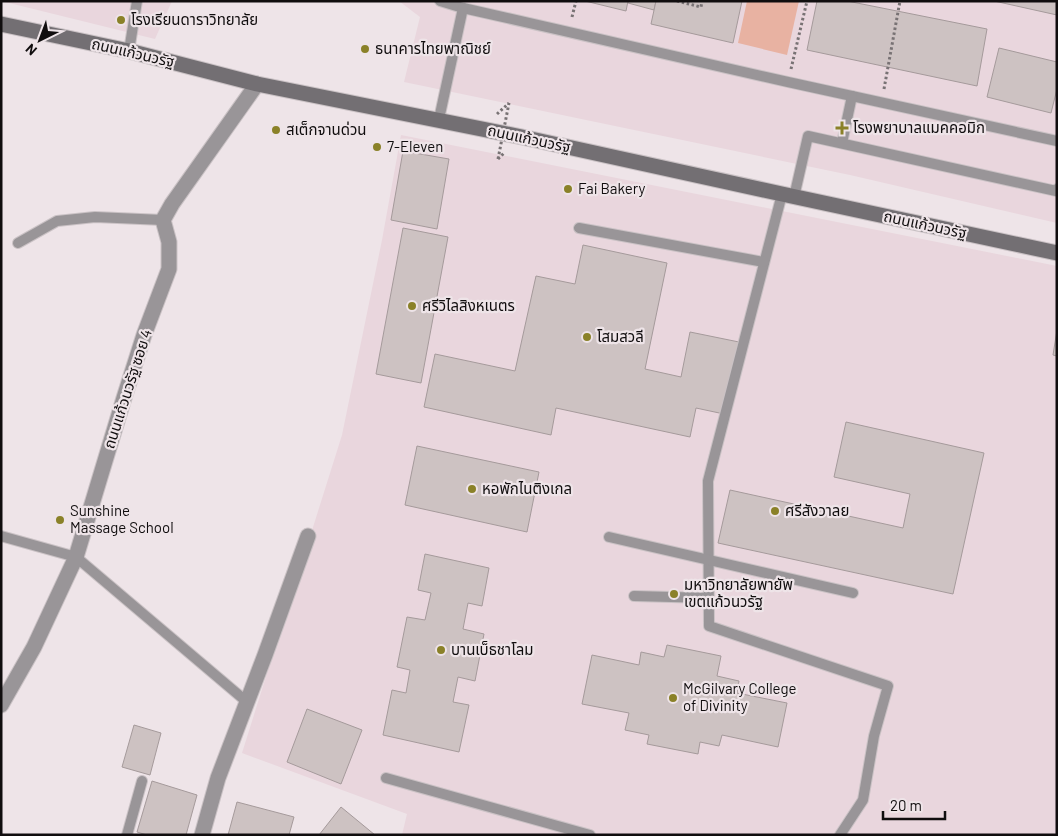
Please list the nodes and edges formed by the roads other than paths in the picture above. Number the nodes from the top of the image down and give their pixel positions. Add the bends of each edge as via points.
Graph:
1 (137, 1) edge
2 (440, 1) edge
3 (463, 8) junction
4 (1, 24) edge
5 (128, 51) junction
6 (257, 84) junction
7 (852, 96) junction
8 (439, 119) junction
9 (1057, 141) edge
10 (842, 143) junction
11 (1057, 189) edge
12 (788, 195) junction
13 (163, 220) junction
14 (579, 228) dead end
15 (18, 243) dead end
16 (1057, 253) edge
17 (764, 262) junction
18 (1, 536) edge
19 (308, 536) dead end
20 (609, 537) dead end
21 (76, 556) junction
22 (709, 560) junction
23 (853, 593) dead end
24 (634, 596) dead end
25 (709, 598) junction
26 (247, 702) junction
27 (1, 705) edge
28 (386, 778) dead end
29 (142, 781) dead end
30 (127, 835) edge
31 (202, 835) edge
32 (590, 835) edge
33 (840, 835) edge

1 - 5 lane
2 - 3 lane
3 - 7 lane
3 - 8 lane
4 - 5 street, ถนนแก้วนวรัฐ
5 - 6 street, ถนนแก้วนวรัฐ
6 - 8 street, ถนนแก้วนวรัฐ
6 - 13 street
7 - 9 lane
7 - 10 lane
8 - 12 street, ถนนแก้วนวรัฐ
10 - 11 lane
10 - 12 lane via 808,136
12 - 16 street, ถนนแก้วนวรัฐ
12 - 17 lane
13 - 15 lane via 95,217 57,221
13 - 21 street, ถนนแก้วนวรัฐ ซอย 4 via 169,242 169,269 144,335
14 - 17 lane
17 - 22 lane via 708,481
18 - 21 lane
19 - 26 street
20 - 22 lane
21 - 26 lane
21 - 27 street, ถนนแก้วนวรัฐ ซอย 4 via 34,647
22 - 23 lane
22 - 25 lane
24 - 25 lane
25 - 33 lane via 709,626 888,686 874,736 863,800
26 - 31 street via 218,778
28 - 32 lane
29 - 30 lane

